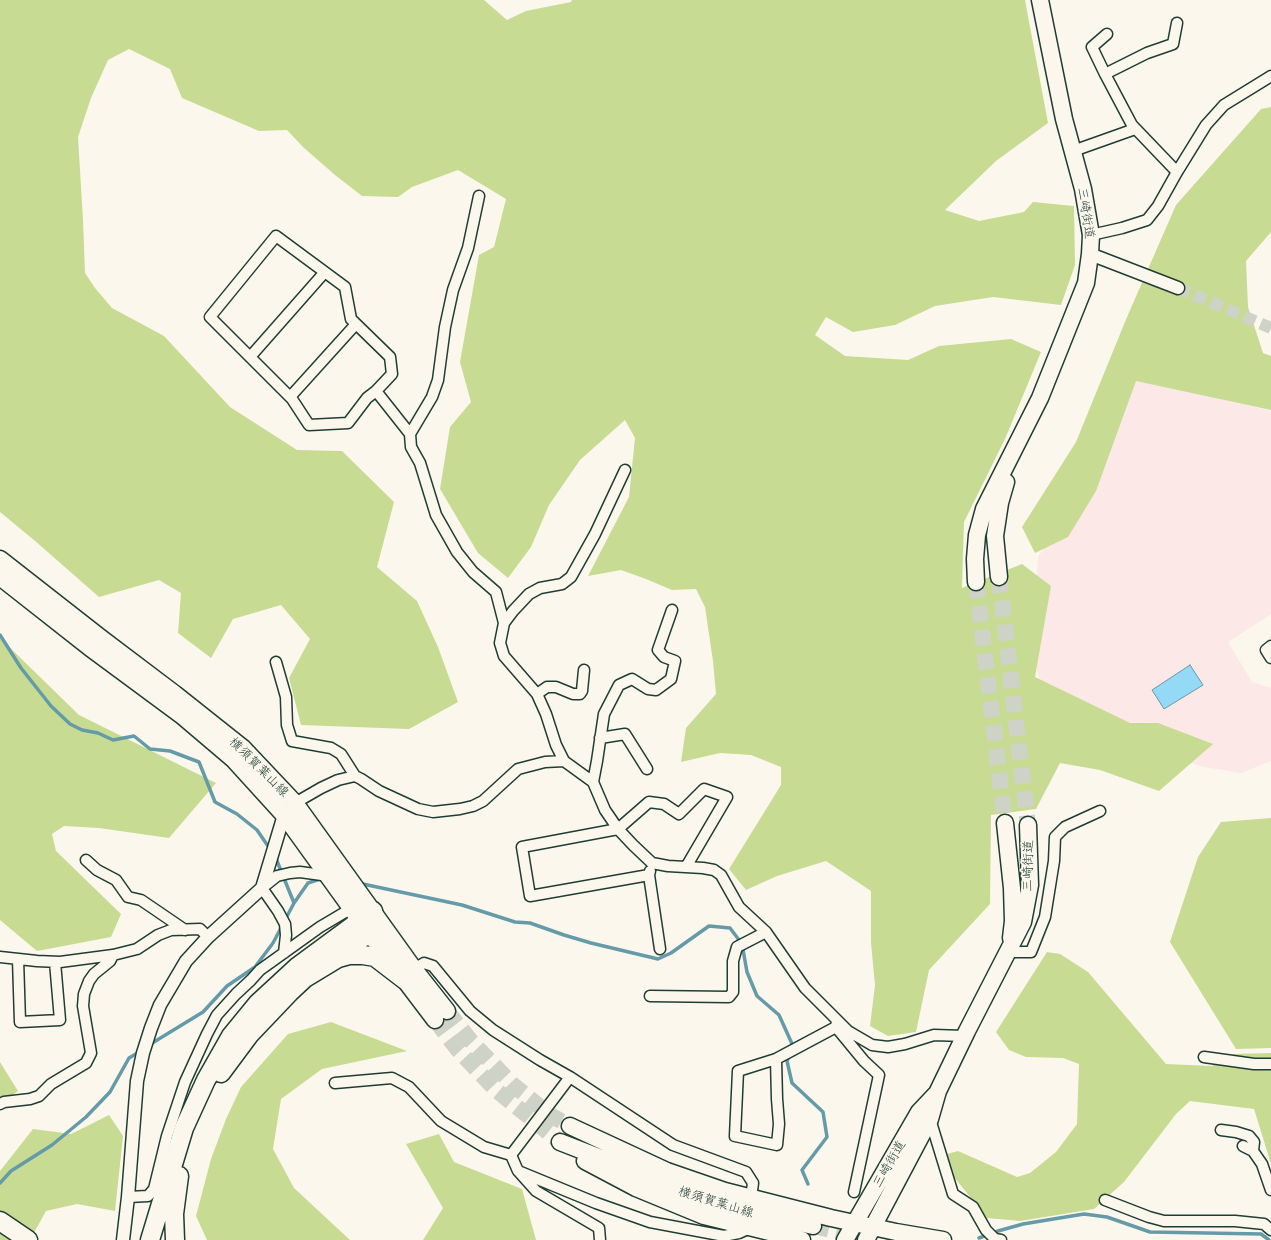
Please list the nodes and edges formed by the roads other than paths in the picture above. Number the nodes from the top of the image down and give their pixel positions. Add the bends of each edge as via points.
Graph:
1 (1040, 0) edge
2 (1177, 23) dead end
3 (1107, 34) dead end
4 (1105, 74) junction
5 (1271, 76) edge
6 (1135, 128) junction
7 (1073, 151) junction
8 (1177, 172) junction
9 (479, 196) dead end
10 (1091, 235) junction
11 (1090, 254) junction
12 (324, 273) junction
13 (1178, 288) tunnel mouth
14 (356, 324) junction
15 (250, 357) junction
16 (376, 391) junction
17 (290, 397) junction
18 (410, 434) junction
19 (1019, 440) junction
20 (625, 470) dead end
21 (977, 534) junction
22 (995, 536) junction
23 (0, 559) edge
24 (0, 577) edge
25 (999, 577) tunnel mouth
26 (976, 582) tunnel mouth
27 (672, 610) dead end
28 (504, 623) junction
29 (1271, 646) edge
30 (1271, 658) edge
31 (276, 662) dead end
32 (584, 670) dead end
33 (537, 694) junction
34 (600, 738) junction
35 (564, 761) junction
36 (647, 769) dead end
37 (355, 776) junction
38 (593, 782) junction
39 (295, 803) junction
40 (1100, 811) dead end
41 (284, 815) junction
42 (1005, 823) tunnel mouth
43 (1028, 825) tunnel mouth
44 (618, 829) junction
45 (86, 860) dead end
46 (652, 863) junction
47 (686, 867) junction
48 (649, 875) junction
49 (329, 876) junction
50 (262, 888) junction
51 (363, 918) junction
52 (185, 930) junction
53 (766, 932) junction
54 (208, 937) junction
55 (660, 949) dead end
56 (1009, 952) junction
57 (284, 953) junction
58 (113, 955) junction
59 (0, 957) edge
60 (18, 959) junction
61 (55, 962) junction
62 (327, 964) junction
63 (410, 974) junction
64 (650, 996) dead end
65 (441, 1015) tunnel mouth
66 (837, 1024) junction
67 (964, 1036) junction
68 (1204, 1057) dead end
69 (776, 1060) junction
70 (1271, 1064) edge
71 (570, 1078) junction
72 (334, 1082) dead end
73 (938, 1091) junction
74 (0, 1104) edge
75 (930, 1119) junction
76 (1221, 1130) dead end
77 (1243, 1146) dead end
78 (1253, 1151) junction
79 (511, 1155) junction
80 (624, 1167) junction
81 (518, 1171) junction
82 (1271, 1190) edge
83 (854, 1192) dead end
84 (128, 1198) junction
85 (751, 1198) junction
86 (1105, 1200) dead end
87 (0, 1221) edge
88 (855, 1223) junction
89 (813, 1226) tunnel mouth
90 (752, 1228) junction
91 (1271, 1230) edge
92 (869, 1233) edge
93 (28, 1240) edge
94 (123, 1240) edge
95 (150, 1240) edge
96 (175, 1240) edge
97 (600, 1240) edge
98 (802, 1240) tunnel mouth
99 (846, 1240) edge
100 (943, 1240) edge
101 (1000, 1240) edge

1 - 7 main road, 三崎街道
2 - 4 street via 1173,44 1147,53
3 - 4 street via 1092,46
4 - 6 street
5 - 8 street via 1224,105 1206,125
6 - 7 street
6 - 8 street
7 - 10 main road, 三崎街道
8 - 10 street via 1158,206 1146,220
9 - 18 street via 468,248 453,290 438,380 432,397
10 - 11 main road, 三崎街道
11 - 13 street
11 - 19 main road, 三崎街道 via 1086,283 1040,398
12 - 14 street via 345,287 351,319
12 - 15 street
12 - 15 street via 276,236 210,317
14 - 16 street via 390,357 392,374
14 - 17 street
15 - 17 street
16 - 17 street via 367,398 348,423 309,425
16 - 18 street
18 - 28 street via 411,447 420,463 436,515 457,552 473,572 496,592
19 - 21 main road, 三崎街道 via 984,509
19 - 22 main road, 三崎街道 via 1000,503
20 - 28 street via 595,534 571,577 562,584 540,588 529,594
21 - 22 main road via 986,531
21 - 26 main road, 三崎街道
22 - 25 main road, 三崎街道
23 - 39 main road, 横須賀葉山線 via 243,748
24 - 41 main road, 横須賀葉山線 via 89,647 182,715 234,760
27 - 34 street via 658,650 664,657 675,661 670,679 656,690 648,689 632,679 619,686 604,714
28 - 33 street via 500,644 504,656
29 - 30 street via 1266,650
31 - 37 street via 286,697 287,725 292,741 331,748 341,754
32 - 33 street via 580,694 548,687
33 - 35 street
34 - 36 street via 625,734
34 - 38 street
35 - 37 street via 545,762 518,769 484,801 445,812 418,809 379,791
35 - 38 street
37 - 39 street via 338,780
38 - 44 street via 605,810
39 - 41 street
39 - 51 main road, 横須賀葉山線
40 - 56 street via 1065,827 1055,837 1045,917 1031,952
41 - 49 main road, 横須賀葉山線
41 - 50 street
42 - 56 main road, 三崎街道 via 1012,888 1013,921
43 - 56 main road, 三崎街道 via 1030,885 1023,922
44 - 46 street
44 - 47 street via 649,802 664,804 679,814 704,789 727,797
44 - 48 street via 522,847 530,896
45 - 52 street via 97,870 116,880 128,897 141,900
46 - 47 street
46 - 48 street
47 - 53 street via 714,870 721,875 739,907
48 - 55 street
49 - 50 street via 290,873 277,876
49 - 51 main road, 横須賀葉山線
50 - 54 street
50 - 57 street via 285,924
51 - 57 street via 320,927
51 - 62 highway
51 - 63 main road, 横須賀葉山線
51 - 63 main road, 横須賀葉山線
51 - 95 highway via 297,967 254,1008 231,1036 202,1086 184,1128
52 - 54 street via 200,929
52 - 58 street via 171,930 137,949
53 - 64 street via 737,947 733,961 733,992 729,997
53 - 66 street via 805,988
54 - 84 street via 186,961 172,983 149,1034 137,1081
56 - 67 main road, 三崎街道
57 - 84 street via 260,970 217,1015 185,1082 167,1136 154,1189 148,1196
58 - 61 street
58 - 74 street via 110,961 94,974 84,994 83,1006 91,1053 86,1063 51,1084 39,1096
59 - 60 street
60 - 61 street
60 - 61 street via 20,1022 60,1020
62 - 63 highway via 349,955 363,955 375,957
62 - 96 highway via 305,978 250,1034 207,1097 190,1136 179,1175 174,1214
63 - 65 main road, 横須賀葉山線
63 - 71 street via 424,963 433,966 470,1011 493,1030
66 - 67 street via 872,1045 888,1047 934,1035
66 - 69 street
66 - 83 street via 864,1061 879,1075
67 - 73 main road, 三崎街道
68 - 70 street
69 - 69 street via 738,1072 735,1136 777,1145 779,1124
71 - 79 street
71 - 85 street via 673,1145 746,1172 753,1183
72 - 79 street via 392,1078 409,1087 441,1121 484,1147
73 - 75 main road, 三崎街道
73 - 88 main road, 三崎街道 via 919,1112
75 - 92 main road, 三崎街道
75 - 101 street via 953,1194 973,1207 986,1230 995,1239
76 - 78 street via 1249,1136 1254,1142
77 - 78 street
78 - 82 street via 1262,1164
79 - 81 street
80 - 85 main road, 横須賀葉山線 via 570,1126 668,1171
80 - 89 main road, 横須賀葉山線 via 660,1184 707,1201
80 - 90 main road, 横須賀葉山線 via 560,1142 582,1159 636,1188 704,1216
81 - 90 street via 650,1222 724,1236
81 - 97 street via 536,1191 599,1228
84 - 94 street
85 - 88 main road
86 - 91 street via 1164,1221 1235,1221 1264,1224
87 - 93 highway
88 - 92 main road
88 - 99 main road, 三崎街道
90 - 98 main road
92 - 100 main road

